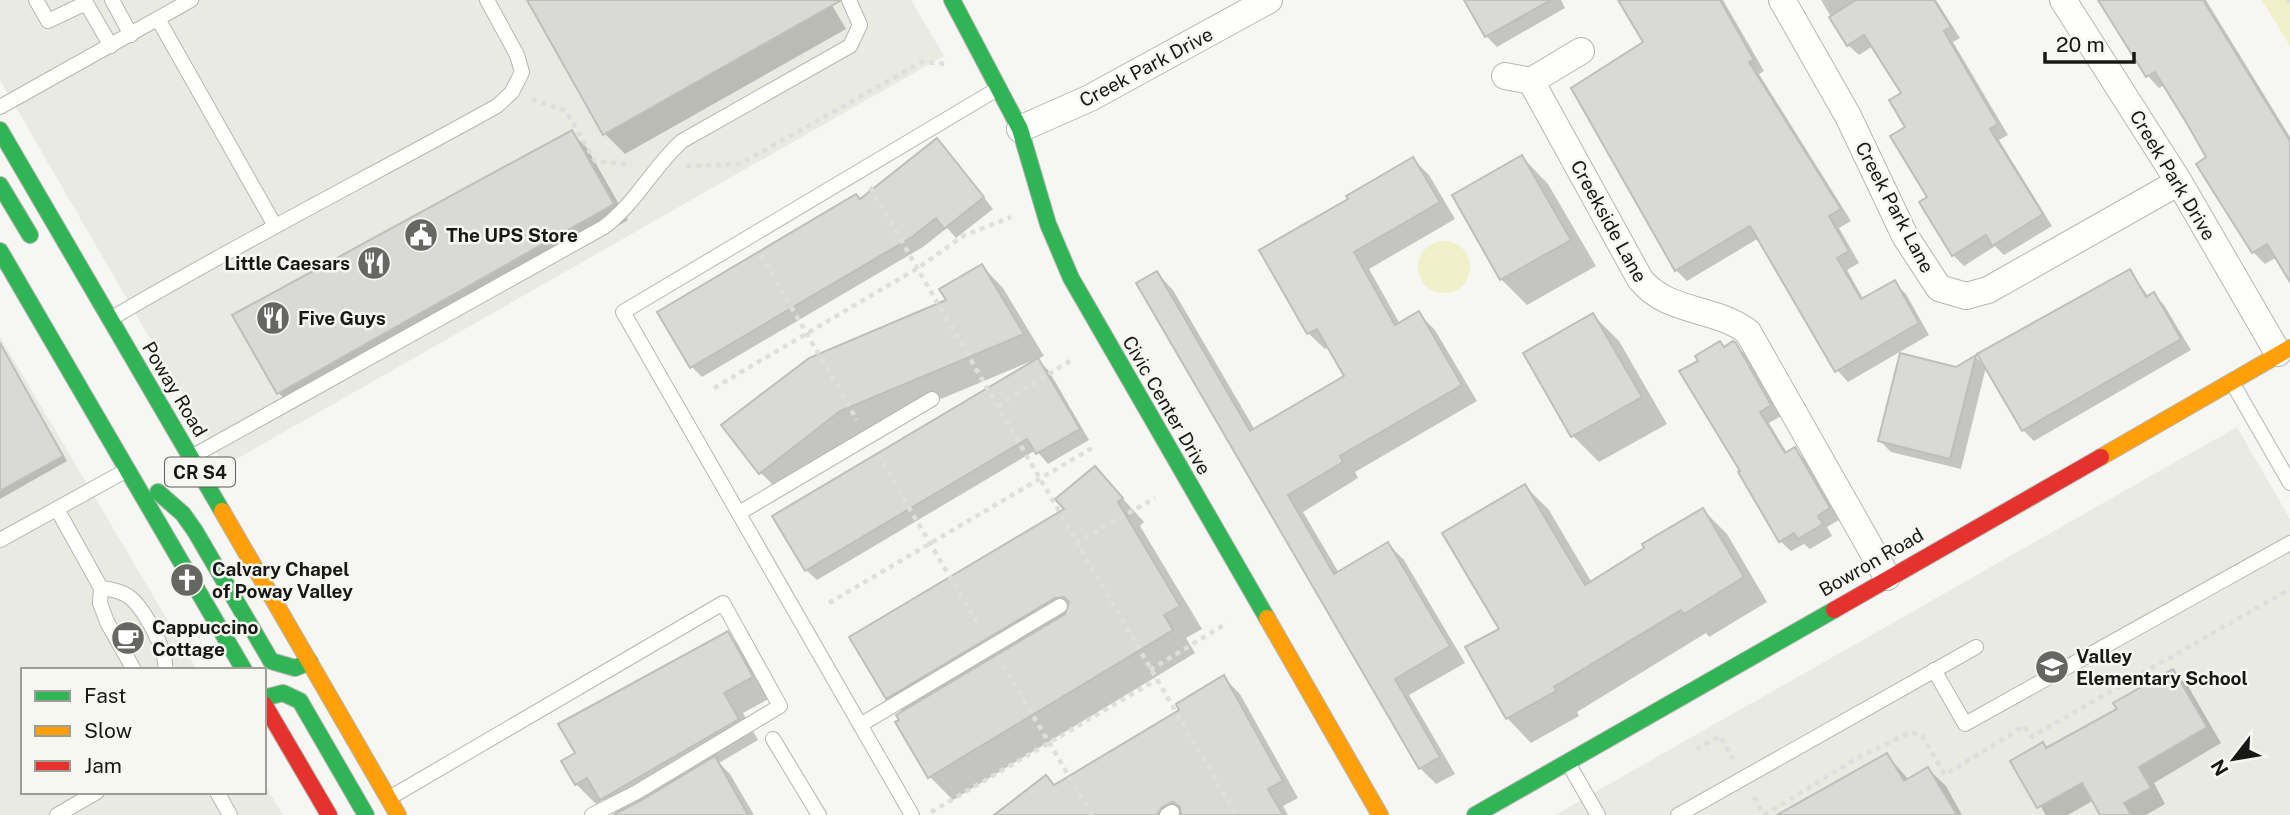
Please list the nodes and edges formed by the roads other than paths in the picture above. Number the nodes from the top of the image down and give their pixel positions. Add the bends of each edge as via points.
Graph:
1 (36, 0) edge
2 (112, 0) edge
3 (191, 0) edge
4 (487, 0) edge
5 (849, 0) edge
6 (952, 0) edge
7 (1269, 0) edge
8 (1782, 0) edge
9 (2063, 0) edge
10 (158, 19) junction
11 (131, 35) junction
12 (111, 46) junction
13 (1581, 51) dead end
14 (1505, 76) dead end
15 (1531, 80) junction
16 (1000, 88) junction
17 (0, 107) edge
18 (1020, 129) junction
19 (0, 131) edge
20 (2179, 182) junction
21 (0, 185) edge
22 (274, 224) junction
23 (38, 249) dead end
24 (0, 251) edge
25 (5, 273) edge
26 (108, 320) junction
27 (2284, 350) edge
28 (111, 357) dead end
29 (2231, 380) junction
30 (156, 398) junction
31 (932, 399) dead end
32 (191, 457) junction
33 (128, 470) junction
34 (2290, 483) edge
35 (57, 509) junction
36 (738, 513) junction
37 (0, 540) edge
38 (2285, 546) edge
39 (1887, 577) junction
40 (101, 587) junction
41 (1060, 606) dead end
42 (1976, 647) dead end
43 (310, 662) junction
44 (133, 668) edge
45 (164, 668) edge
46 (243, 668) edge
47 (1934, 670) junction
48 (266, 697) edge
49 (266, 708) edge
50 (860, 724) junction
51 (773, 739) dead end
52 (1567, 762) junction
53 (94, 794) edge
54 (218, 794) edge
55 (389, 799) junction
56 (57, 815) edge
57 (230, 815) edge
58 (329, 815) edge
59 (366, 815) edge
60 (398, 815) edge
61 (592, 815) edge
62 (819, 815) edge
63 (912, 815) edge
64 (1380, 815) edge
65 (1475, 815) edge
66 (1598, 815) edge
67 (1678, 815) edge

1 - 12 lane via 48,21 86,3
2 - 11 lane
3 - 10 lane
4 - 22 lane via 522,72 512,92 497,106
5 - 32 lane via 860,25 850,46 682,141 627,207 604,227
6 - 16 main road, Civic Center Drive
7 - 18 street, Creek Park Drive via 1090,98
8 - 20 street, Creek Park Lane via 1848,116 1905,236 1938,288 1966,296 1988,290
9 - 20 street, Creek Park Drive
10 - 11 lane
10 - 22 lane
11 - 12 lane
12 - 17 lane
13 - 15 street
14 - 15 street
15 - 39 street, Creekside Lane via 1650,291 1666,302 1734,321 1748,332
16 - 18 main road, Civic Center Drive
16 - 36 lane via 623,312
18 - 64 main road, Civic Center Drive via 1051,234 1071,278
19 - 26 main road, Poway Road / CR S4
20 - 27 street, Creek Park Drive
21 - 23 main road
22 - 26 lane
24 - 25 main road, CR S4
25 - 33 main road, CR S4
26 - 30 main road, Poway Road / CR S4
27 - 29 main road, Bowron Road
28 - 30 main road
29 - 34 lane
29 - 39 main road, Bowron Road
30 - 32 main road, Poway Road / CR S4
31 - 36 lane
32 - 43 main road, Poway Road / CR S4
33 - 35 lane
33 - 43 main road via 183,514 271,661 295,668
33 - 46 main road, CR S4
35 - 37 lane
35 - 40 lane
36 - 50 lane
38 - 47 lane via 1965,724
39 - 52 main road, Bowron Road
40 - 44 lane via 100,603 107,622
40 - 45 lane via 127,595 136,603 164,652
41 - 50 lane
42 - 47 lane
43 - 55 main road, Poway Road / CR S4
47 - 67 lane
48 - 59 main road via 283,692 300,702
49 - 58 main road
50 - 63 lane
51 - 62 lane
52 - 65 main road, Bowron Road
52 - 66 lane
53 - 56 lane
54 - 57 lane
55 - 60 main road, Poway Road / CR S4
55 - 61 lane via 723,603 780,706

